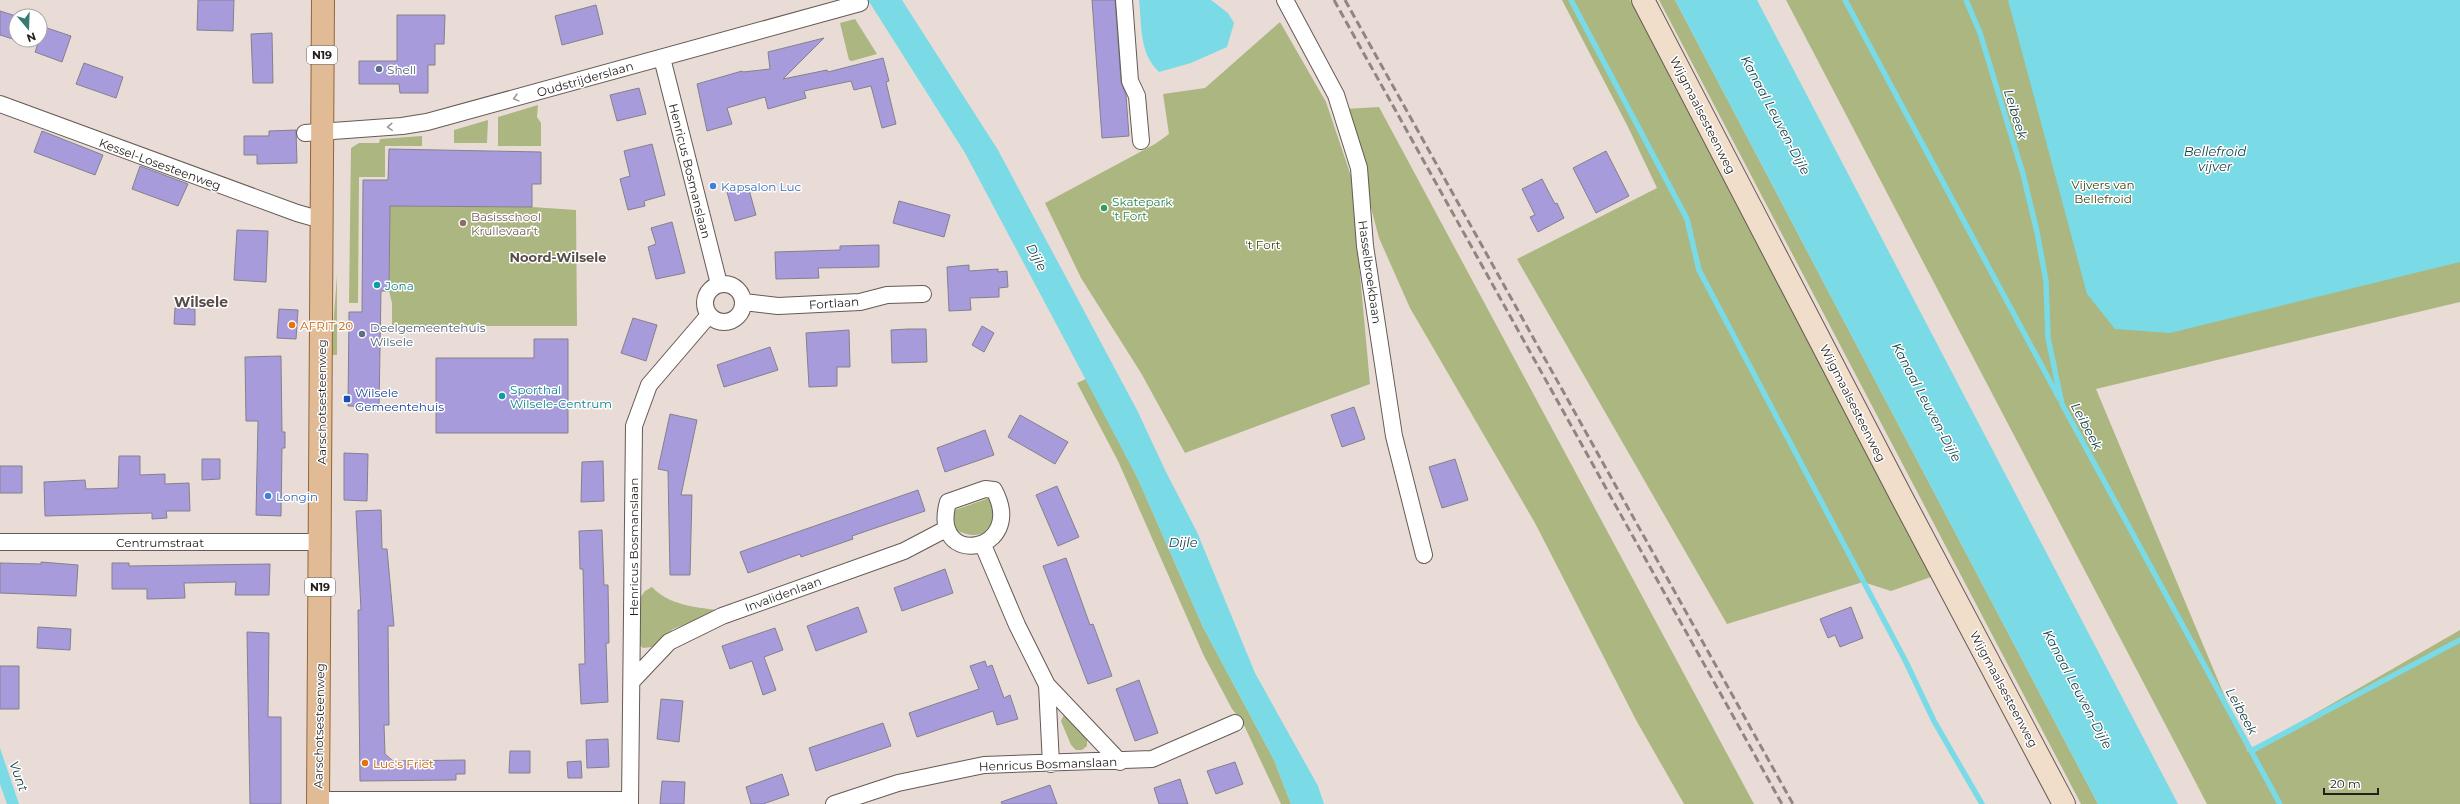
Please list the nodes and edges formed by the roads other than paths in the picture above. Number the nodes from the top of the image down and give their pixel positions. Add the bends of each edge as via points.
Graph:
1 (323, 0) edge
2 (1124, 0) edge
3 (1284, 0) edge
4 (1643, 0) edge
5 (860, 3) dead end
6 (662, 58) junction
7 (0, 104) edge
8 (314, 132) junction
9 (1141, 141) dead end
10 (322, 217) junction
11 (719, 284) junction
12 (923, 294) dead end
13 (744, 302) junction
14 (709, 315) junction
15 (946, 529) junction
16 (0, 542) edge
17 (321, 542) junction
18 (983, 545) junction
19 (1424, 556) dead end
20 (633, 680) junction
21 (1047, 685) junction
22 (1235, 723) dead end
23 (1120, 762) junction
24 (1051, 764) junction
25 (318, 802) edge
26 (630, 802) edge
27 (834, 804) edge
28 (2064, 804) edge

1 - 8 main road, Aarschotsesteenweg / N19
2 - 9 street via 1131,83 1137,96
3 - 19 street, Hasselbroekbaan via 1336,95 1359,168 1365,246 1394,436
4 - 28 street, Wijgmaalsesteenweg
5 - 6 street, Oudstrijderslaan
6 -> 8 street, Oudstrijderslaan via 427,122
6 - 11 street, Henricus Bosmanslaan
7 - 10 street, Kessel-Losesteenweg via 290,210 311,217
8 - 10 main road, Aarschotsesteenweg / N19
10 - 17 main road, Aarschotsesteenweg / N19
11 - 13 street via 737,288
11 - 14 street via 708,291 706,297 705,304
12 - 13 street, Fortlaan via 887,295 860,302 778,306
13 - 14 street via 741,312 732,321 720,322
14 - 20 street, Henricus Bosmanslaan via 649,385 634,426 631,578
15 - 18 street via 955,541 968,547
15 - 18 street via 944,516 948,502 985,489 994,490 999,500 1001,521 994,537
15 - 20 street, Invalidenlaan via 904,551 722,616 669,642
16 - 17 street, Centrumstraat
17 - 25 main road, Aarschotsesteenweg / N19
18 - 21 street via 1017,625
20 - 26 street, Henricus Bosmanslaan
21 - 23 street
21 - 24 street
22 - 23 street, Henricus Bosmanslaan via 1152,759
23 - 24 street, Henricus Bosmanslaan
24 - 27 street, Henricus Bosmanslaan via 984,765 898,783
25 - 26 street

